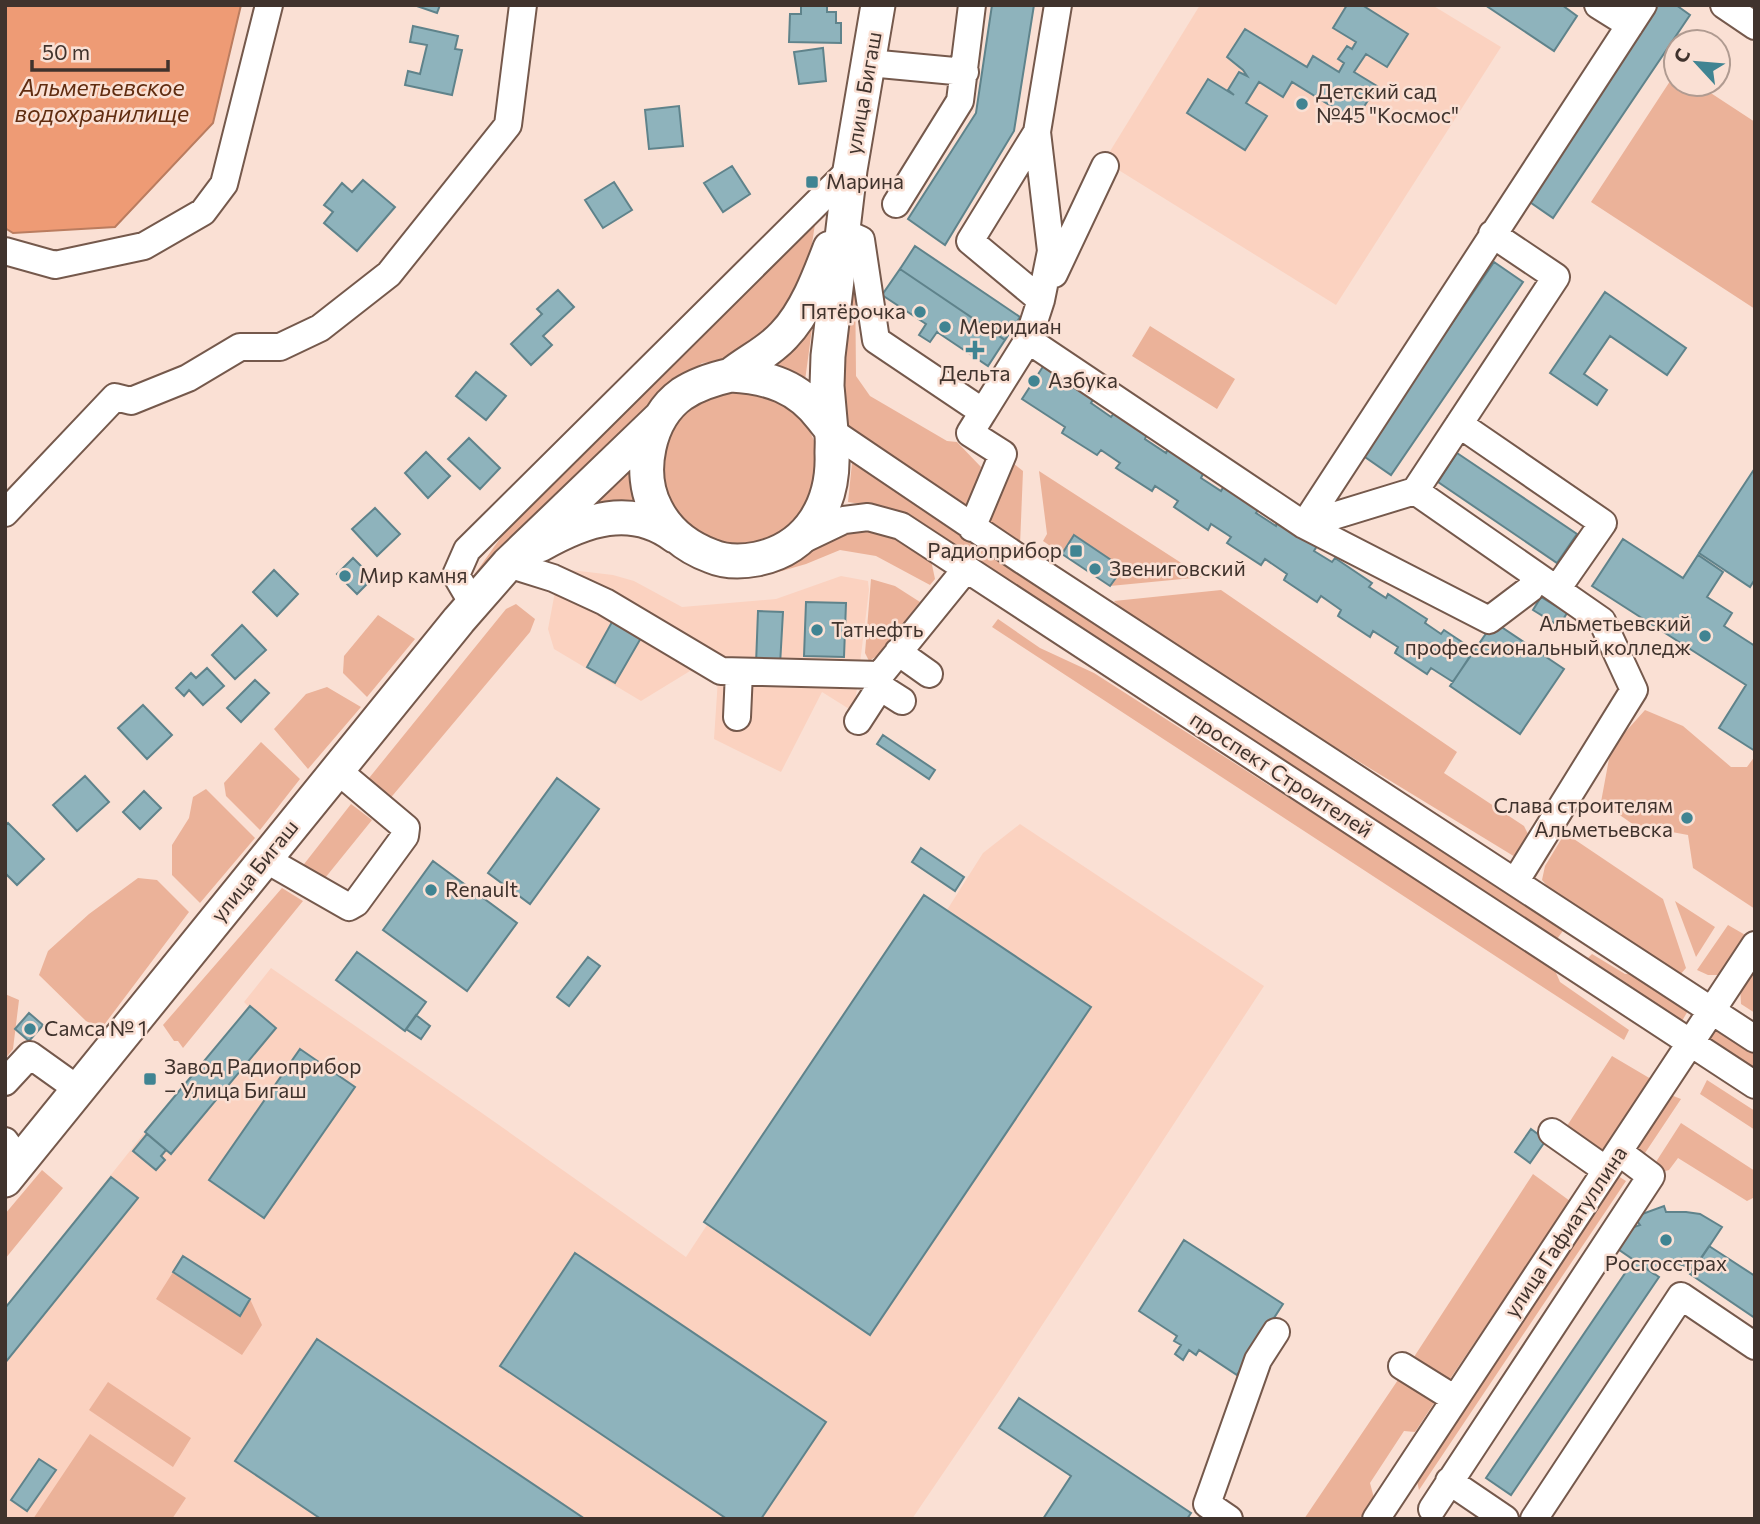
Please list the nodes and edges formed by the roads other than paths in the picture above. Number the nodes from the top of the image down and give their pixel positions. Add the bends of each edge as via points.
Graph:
1 (269, 5) edge
2 (523, 5) edge
3 (878, 5) edge
4 (972, 5) edge
5 (1058, 5) edge
6 (1598, 5) edge
7 (1724, 5) edge
8 (1636, 15) edge
9 (1755, 26) edge
10 (869, 64) junction
11 (965, 72) junction
12 (1037, 132) junction
13 (1105, 166) dead end
14 (850, 176) junction
15 (896, 204) dead end
16 (843, 232) junction
17 (1492, 234) junction
18 (5, 251) edge
19 (1041, 300) junction
20 (1028, 340) junction
21 (730, 375) junction
22 (983, 412) junction
23 (660, 418) junction
24 (1459, 424) junction
25 (831, 431) junction
26 (1415, 491) junction
27 (5, 513) edge
28 (1304, 525) junction
29 (972, 528) junction
30 (795, 543) junction
31 (691, 548) junction
32 (508, 564) junction
33 (966, 569) junction
34 (1547, 583) junction
35 (473, 604) junction
36 (898, 652) junction
37 (739, 672) junction
38 (929, 674) dead end
39 (880, 681) junction
40 (902, 701) dead end
41 (737, 718) dead end
42 (858, 721) dead end
43 (337, 770) junction
44 (265, 859) junction
45 (1515, 882) junction
46 (1587, 929) junction
47 (1755, 944) edge
48 (1565, 961) junction
49 (1711, 1011) junction
50 (1755, 1039) edge
51 (1690, 1044) junction
52 (65, 1080) dead end
53 (5, 1082) edge
54 (1755, 1085) edge
55 (1552, 1132) dead end
56 (7, 1156) edge
57 (1612, 1161) junction
58 (1276, 1332) dead end
59 (1755, 1346) edge
60 (1402, 1366) dead end
61 (1455, 1399) junction
62 (1450, 1480) junction
63 (1399, 1484) junction
64 (1433, 1514) edge
65 (1229, 1519) edge
66 (1376, 1519) edge
67 (1505, 1519) edge
68 (1534, 1519) edge

1 - 18 street via 223,184 203,212 144,246 55,265
2 - 27 street via 508,125 389,274 320,328 280,347 240,347 188,378 131,401 115,397
3 - 10 main road, улица Бигаш
4 - 11 street
5 - 12 street
6 - 8 street
7 - 9 street
8 - 17 street
10 - 11 street
10 - 14 main road, улица Бигаш
11 - 15 street via 960,101
12 - 19 street via 1051,251
12 - 19 street via 970,241
13 - 19 street
14 - 16 main road, улица Бигаш
14 - 21 main road, улица Бигаш via 830,250 802,309 785,335
14 - 35 street via 467,550 456,575
16 - 22 street via 862,240 876,340
16 - 25 main road, улица Бигаш via 828,356
17 - 24 street via 1556,278
17 - 28 street
19 - 20 street
20 - 22 street
20 - 28 street
21 - 23 main road via 704,381 680,396
21 - 25 main road via 757,376 780,384 813,405
22 - 29 street via 970,433 1003,454
23 - 31 main road via 648,447 647,480 655,508 670,531
23 - 32 main road, улица Бигаш
24 - 26 street
24 - 34 street via 1603,523
25 - 29 street, проспект Строителей
25 - 30 main road via 830,491 816,521
26 - 28 street
26 - 34 street
28 - 34 street via 1489,620 1530,589
29 - 45 street, проспект Строителей
30 - 31 main road via 771,556 744,561 718,559
30 - 33 street, проспект Строителей via 844,520 868,517 901,526
31 - 32 main road, улица Бигаш via 662,526 612,516 546,542
32 - 35 main road, улица Бигаш
32 - 37 street via 605,602 721,671
33 - 36 street
33 - 48 street, проспект Строителей
34 - 45 street via 1602,621 1634,690
35 - 43 main road, улица Бигаш
36 - 38 street
36 - 39 street
37 - 39 street
37 - 41 street
39 - 40 street
39 - 42 street
43 - 44 main road, улица Бигаш
43 - 44 street via 406,828 405,836 356,903 349,907
44 - 56 main road, улица Бигаш
45 - 46 street, проспект Строителей
46 - 48 street
46 - 49 street, проспект Строителей
47 - 49 street, улица Гафиатуллина
48 - 51 street, проспект Строителей
49 - 50 street, проспект Строителей
49 - 51 street, улица Гафиатуллина
51 - 54 street, проспект Строителей
51 - 57 street, улица Гафиатуллина
52 - 53 street via 30,1055
55 - 57 street
57 - 61 street, улица Гафиатуллина
57 - 62 street via 1651,1177
58 - 65 street via 1258,1360 1207,1504
59 - 68 street via 1681,1296
60 - 61 street
61 - 63 street, улица Гафиатуллина
62 - 64 street
62 - 67 street
63 - 64 street
63 - 66 street, улица Гафиатуллина

